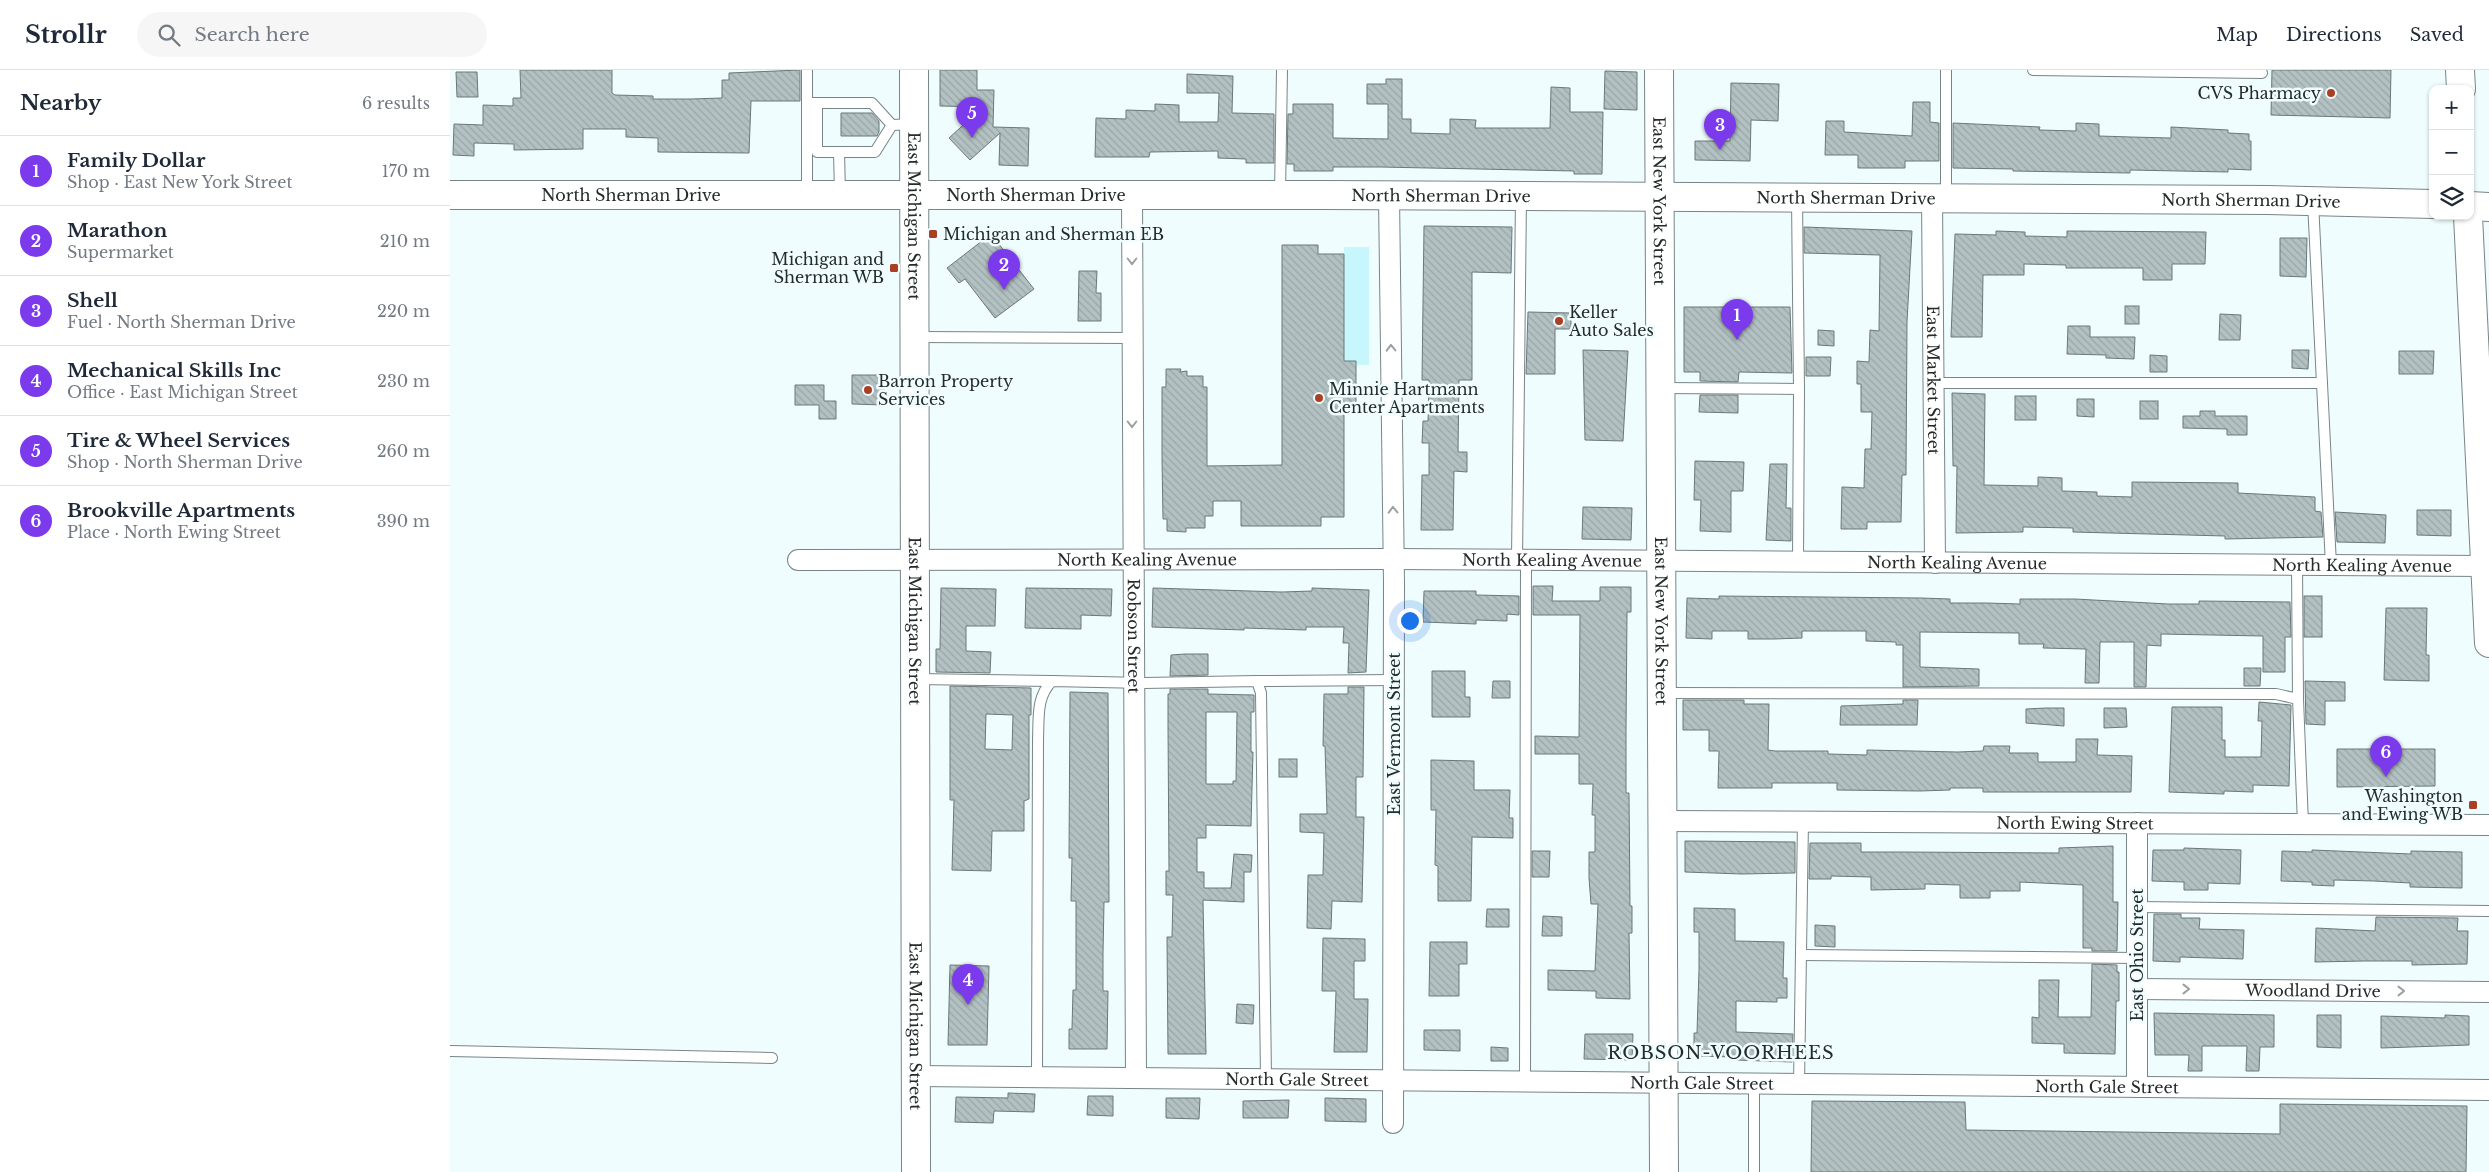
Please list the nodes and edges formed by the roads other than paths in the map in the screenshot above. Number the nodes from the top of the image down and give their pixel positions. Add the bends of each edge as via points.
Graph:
1 (807, 70) edge
2 (914, 70) edge
3 (1282, 70) edge
4 (1659, 70) edge
5 (1946, 70) edge
6 (2033, 70) edge
7 (2460, 70) edge
8 (2262, 73) dead end
9 (2461, 85) edge
10 (812, 103) junction
11 (903, 124) junction
12 (812, 152) junction
13 (839, 152) junction
14 (450, 195) edge
15 (807, 195) junction
16 (840, 195) junction
17 (915, 195) junction
18 (1132, 195) junction
19 (1280, 195) junction
20 (1389, 196) junction
21 (1521, 196) junction
22 (1658, 197) junction
23 (1796, 198) junction
24 (1939, 198) junction
25 (2313, 201) junction
26 (2429, 204) edge
27 (2474, 206) edge
28 (2489, 206) edge
29 (2468, 220) edge
30 (915, 337) junction
31 (1132, 338) junction
32 (1933, 383) junction
33 (2322, 383) junction
34 (1659, 388) junction
35 (1799, 389) junction
36 (1393, 559) junction
37 (798, 560) dead end
38 (916, 560) junction
39 (1132, 560) junction
40 (1522, 560) junction
41 (1661, 561) junction
42 (1798, 562) junction
43 (1935, 563) junction
44 (2297, 565) junction
45 (2331, 565) junction
46 (2485, 566) junction
47 (2489, 643) edge
48 (916, 679) junction
49 (1394, 680) junction
50 (1052, 681) junction
51 (1257, 681) junction
52 (1133, 682) junction
53 (1662, 693) junction
54 (2298, 699) junction
55 (1663, 821) junction
56 (1803, 822) junction
57 (2137, 823) junction
58 (2303, 824) junction
59 (2489, 825) edge
60 (2137, 907) junction
61 (2489, 911) edge
62 (1801, 955) junction
63 (2137, 958) junction
64 (2137, 989) junction
65 (2489, 992) edge
66 (450, 1051) edge
67 (772, 1058) dead end
68 (916, 1076) junction
69 (1037, 1076) junction
70 (1136, 1077) junction
71 (1266, 1078) junction
72 (1395, 1080) junction
73 (1525, 1082) junction
74 (1664, 1084) junction
75 (1754, 1085) junction
76 (1799, 1085) junction
77 (2137, 1087) junction
78 (2489, 1090) edge
79 (1393, 1123) dead end
80 (916, 1172) edge
81 (1664, 1172) edge
82 (1754, 1172) edge

1 - 10 lane
2 - 11 main road, East Michigan Street
3 - 19 lane
4 - 22 main road, East New York Street
5 - 24 lane
6 - 8 lane
7 - 9 main road
10 - 11 lane via 872,103
10 - 12 lane
11 - 13 lane via 875,152
11 - 17 main road, East Michigan Street
12 - 13 lane
12 - 15 lane
13 - 16 lane
14 - 15 main road, North Sherman Drive
15 - 16 main road, North Sherman Drive
16 - 17 main road, North Sherman Drive
17 - 18 main road, North Sherman Drive
17 - 30 main road, East Michigan Street
18 - 19 main road, North Sherman Drive
18 -> 31 street, Robson Street
19 - 20 main road, North Sherman Drive
20 - 21 main road, North Sherman Drive
36 -> 20 street, East Vermont Street
21 - 22 main road, North Sherman Drive
21 - 40 lane
22 - 23 main road, North Sherman Drive
22 - 34 main road, East New York Street
23 - 24 main road, North Sherman Drive
23 - 35 lane
24 - 25 main road, North Sherman Drive
24 - 32 street, East Market Street
25 - 26 main road, North Sherman Drive
25 - 33 lane
27 - 28 main road
29 - 46 main road
30 - 31 lane
30 - 38 main road, East Michigan Street
31 -> 39 street, Robson Street
32 - 33 lane
32 - 43 street, East Market Street
33 - 45 lane
34 - 35 lane
34 - 41 main road, East New York Street
35 - 42 lane
36 - 39 street, North Kealing Avenue
36 - 40 street, North Kealing Avenue
36 - 49 street, East Vermont Street
37 - 38 street, North Kealing Avenue
38 - 39 street, North Kealing Avenue
38 - 48 main road, East Michigan Street
39 - 52 street, Robson Street
40 - 41 street, North Kealing Avenue
40 - 73 lane
41 - 42 street, North Kealing Avenue
41 - 53 main road, East New York Street
42 - 43 street, North Kealing Avenue
43 - 44 street, North Kealing Avenue
44 - 45 street, North Kealing Avenue
44 - 54 lane
45 - 46 street, North Kealing Avenue
46 - 47 main road
48 - 50 lane
48 - 68 main road, East Michigan Street
49 - 51 lane
49 - 72 street, East Vermont Street
50 - 52 lane
50 - 69 lane via 1040,700 1038,740
51 - 52 lane
51 - 71 lane via 1261,693
52 - 70 street, Robson Street
53 - 54 lane via 2276,694
53 - 55 main road, East New York Street
54 - 58 lane
55 - 56 street, North Ewing Street
55 - 74 main road, East New York Street
56 - 57 street, North Ewing Street
56 - 62 lane
57 - 58 street, North Ewing Street
57 - 60 street, East Ohio Street
58 - 59 street, North Ewing Street
60 - 61 lane
60 - 63 street, East Ohio Street
62 - 63 lane
62 - 76 lane
63 - 64 street, East Ohio Street
64 -> 65 street, Woodland Drive
64 - 77 street, East Ohio Street
66 - 67 lane
68 - 69 street, North Gale Street
68 - 80 main road, East Michigan Street
69 - 70 street, North Gale Street
70 - 71 street, North Gale Street
71 - 72 street, North Gale Street
72 - 73 street, North Gale Street
72 - 79 street, East Vermont Street
73 - 74 street, North Gale Street
74 - 75 street, North Gale Street
74 - 81 main road, East New York Street
75 - 76 street, North Gale Street
75 - 82 lane
76 - 77 street, North Gale Street
77 - 78 street, North Gale Street

